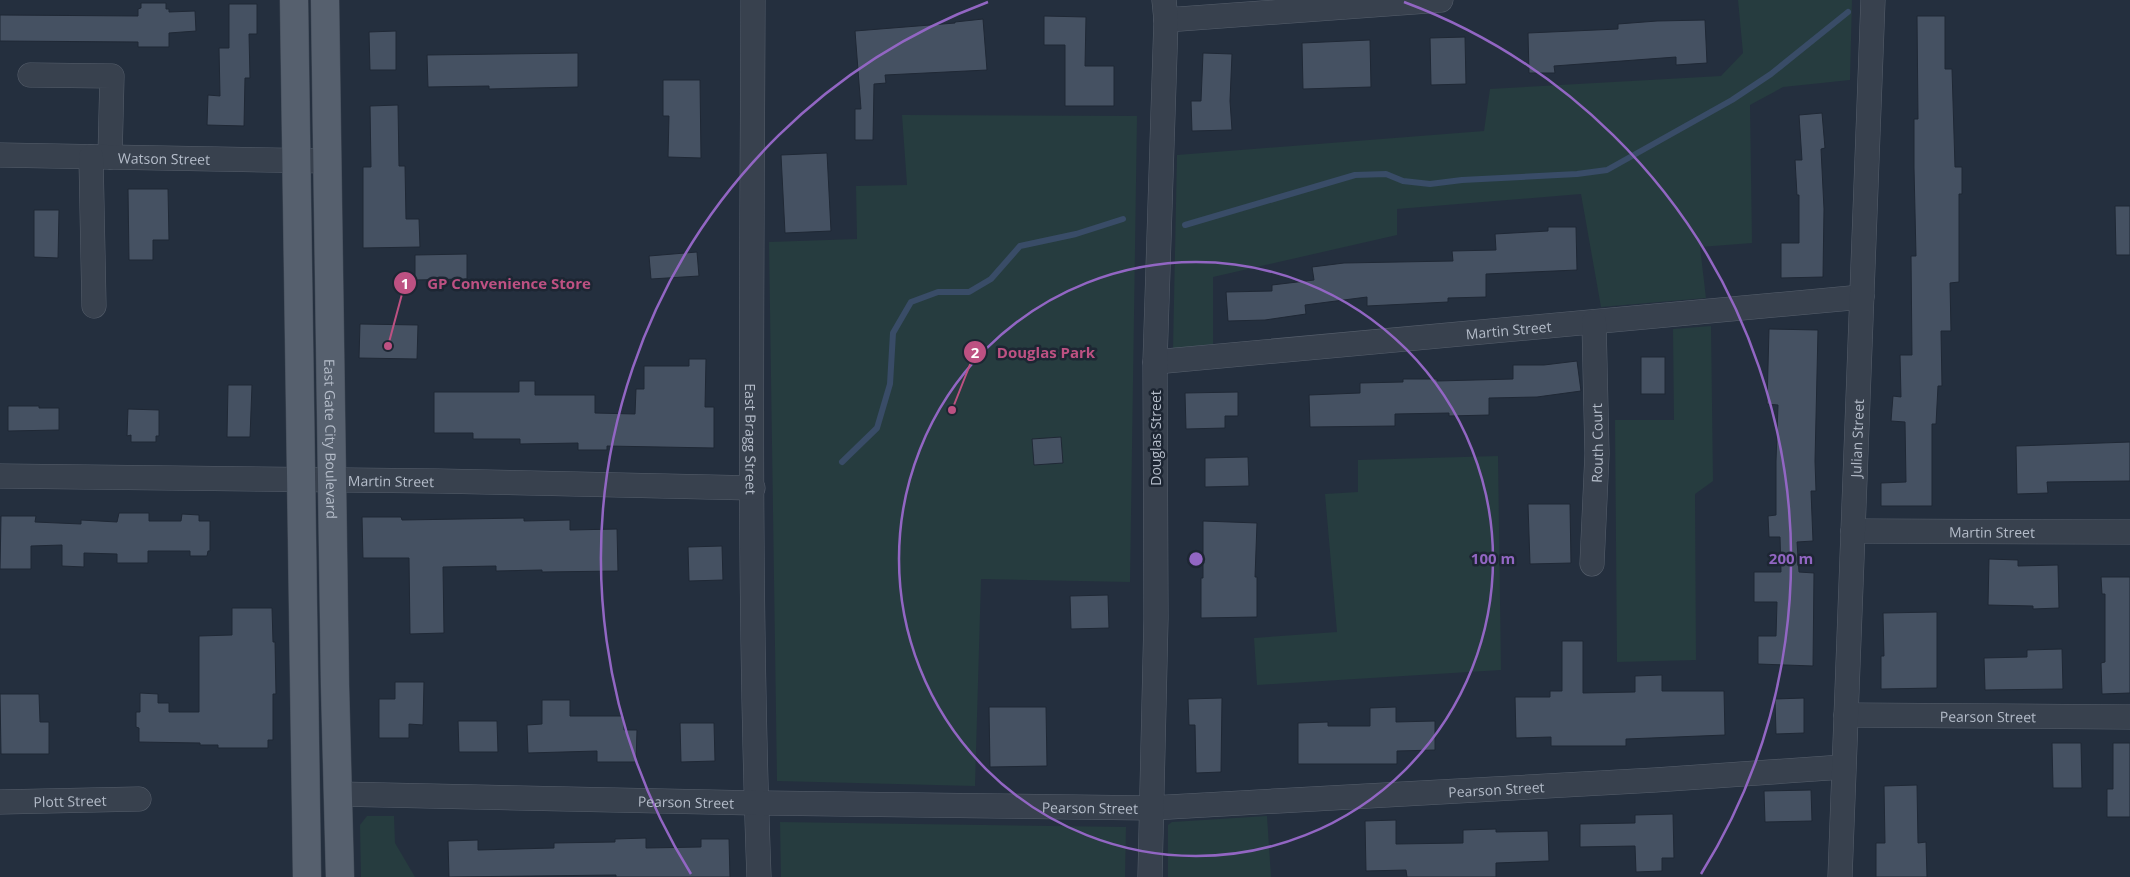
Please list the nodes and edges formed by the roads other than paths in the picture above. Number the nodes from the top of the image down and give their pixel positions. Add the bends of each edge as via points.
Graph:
1 (294, 0) edge
2 (325, 0) edge
3 (753, 0) edge
4 (1441, 0) edge
5 (1873, 0) edge
6 (1165, 10) edge
7 (30, 76) dead end
8 (0, 155) edge
9 (101, 157) junction
10 (297, 161) junction
11 (328, 161) junction
12 (1862, 297) junction
13 (94, 306) dead end
14 (1594, 322) junction
15 (1155, 362) junction
16 (0, 476) edge
17 (301, 479) junction
18 (332, 480) junction
19 (753, 488) junction
20 (1853, 531) junction
21 (2130, 532) edge
22 (1592, 564) dead end
23 (1846, 715) junction
24 (2130, 717) edge
25 (1843, 767) junction
26 (338, 794) junction
27 (140, 799) dead end
28 (0, 802) edge
29 (756, 803) junction
30 (1151, 808) junction
31 (307, 877) edge
32 (340, 877) edge
33 (759, 877) edge
34 (1150, 877) edge
35 (1840, 877) edge

1 - 10 main road
2 - 11 main road, East Gate City Boulevard
3 - 19 street, East Bragg Street
4 - 6 street
5 - 12 street, Julian Street
6 - 15 street, Douglas Street
7 - 9 street via 112,76
8 - 9 street, Watson Street
9 - 10 street, Watson Street
9 - 13 street
10 - 11 street, Watson Street
10 - 17 main road
11 - 18 main road, East Gate City Boulevard
12 - 14 street, Martin Street
12 - 20 street, Julian Street
14 - 15 street, Martin Street
14 - 22 street, Routh Court via 1597,454
15 - 30 street, Douglas Street via 1156,618
16 - 17 street, Martin Street
17 - 18 street, Martin Street
17 - 31 main road
18 - 19 street, Martin Street
18 - 26 main road, East Gate City Boulevard
19 - 29 street, East Bragg Street
20 - 21 street, Martin Street
20 - 23 street, Julian Street
23 - 24 street, Pearson Street
23 - 25 street, Julian Street
25 - 30 street, Pearson Street
25 - 35 street, Julian Street
26 - 29 street, Pearson Street
26 - 32 main road, East Gate City Boulevard
27 - 28 street, Plott Street
29 - 30 street, Pearson Street
29 - 33 street, East Bragg Street
30 - 34 street, Douglas Street

